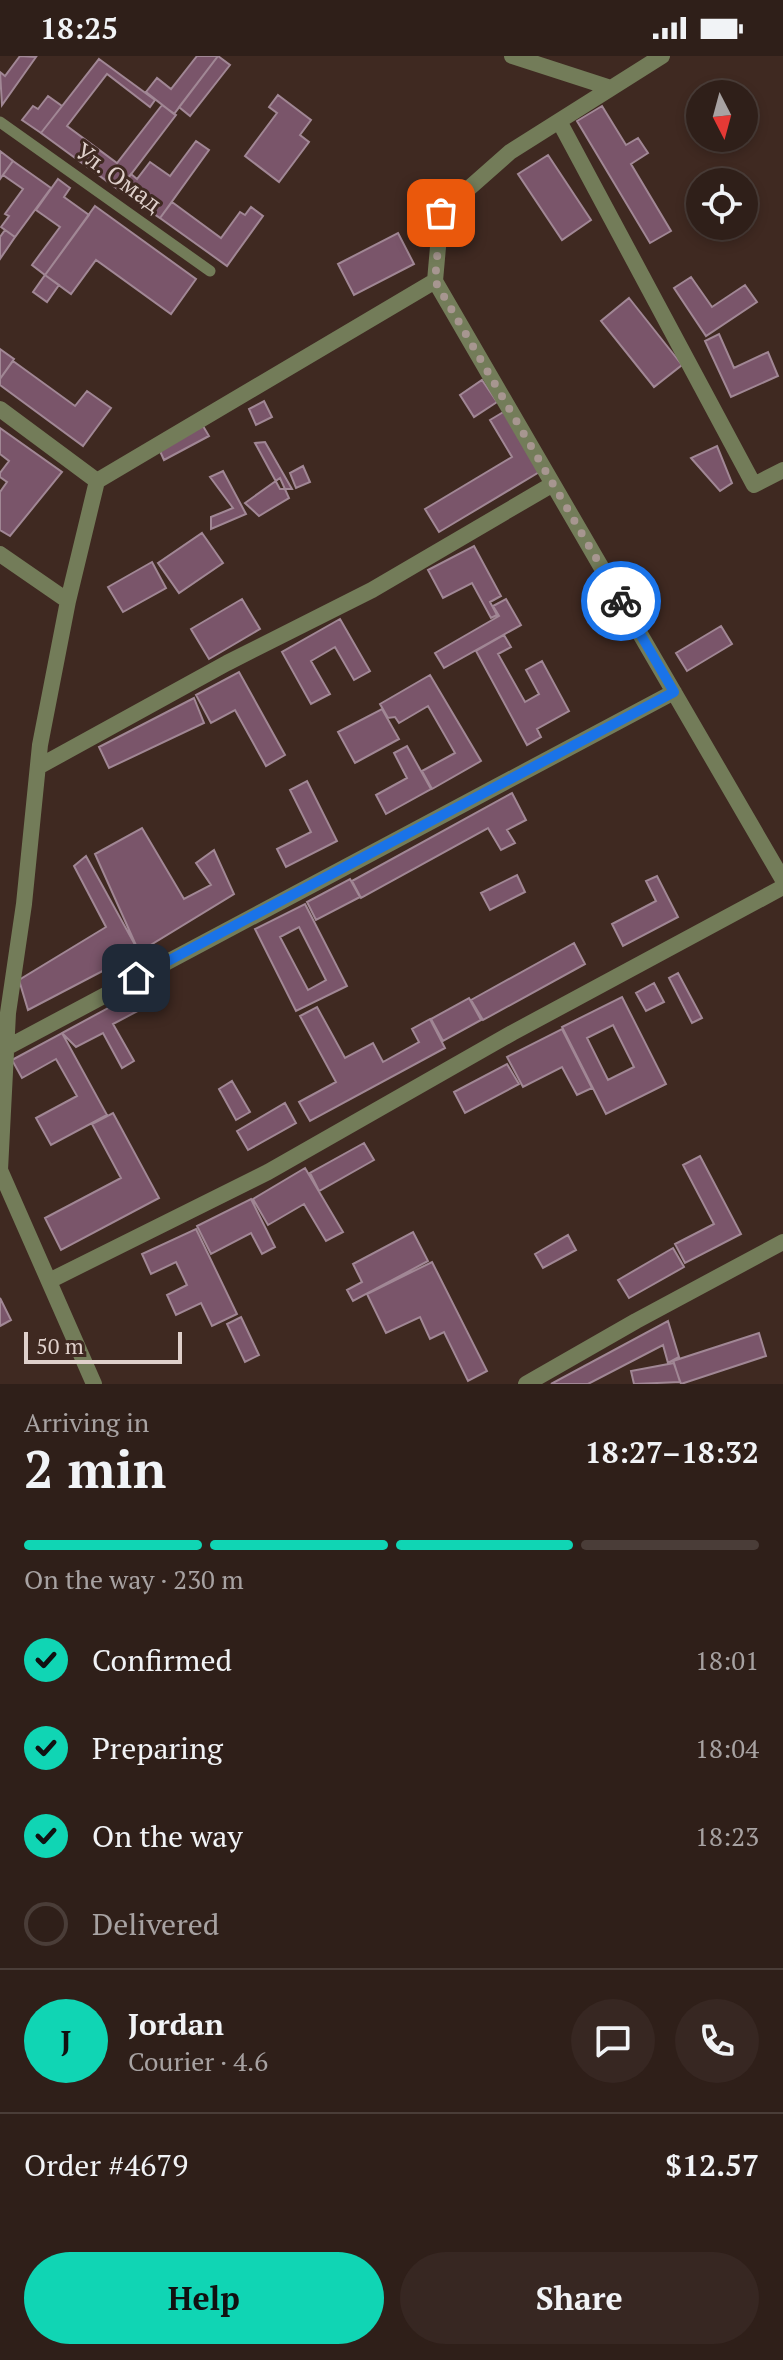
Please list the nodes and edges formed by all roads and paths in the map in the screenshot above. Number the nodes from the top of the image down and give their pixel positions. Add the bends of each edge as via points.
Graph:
1 (512, 56) edge
2 (662, 56) edge
3 (611, 88) junction
4 (559, 121) junction
5 (0, 122) edge
6 (210, 271) dead end
7 (435, 281) junction
8 (0, 409) edge
9 (783, 470) edge
10 (97, 481) junction
11 (553, 484) junction
12 (0, 554) edge
13 (68, 601) junction
14 (674, 692) junction
15 (38, 767) junction
16 (783, 880) edge
17 (783, 887) edge
18 (6, 1048) junction
19 (783, 1242) edge
20 (49, 1281) junction
21 (94, 1384) edge
22 (526, 1384) edge

1 - 3 street
2 - 3 street
3 - 4 street
4 - 7 street via 510,152 441,213
4 - 9 street via 754,485
5 - 6 lane, Ул. Омад
7 - 10 street
7 - 11 street
8 - 10 street
10 - 13 street
11 - 14 street
11 - 15 street via 372,590
12 - 13 street
13 - 15 street
14 - 16 street
14 - 18 street
15 - 18 street
17 - 20 street via 268,1172
18 - 20 street via 0,1170
19 - 22 street
20 - 21 street

